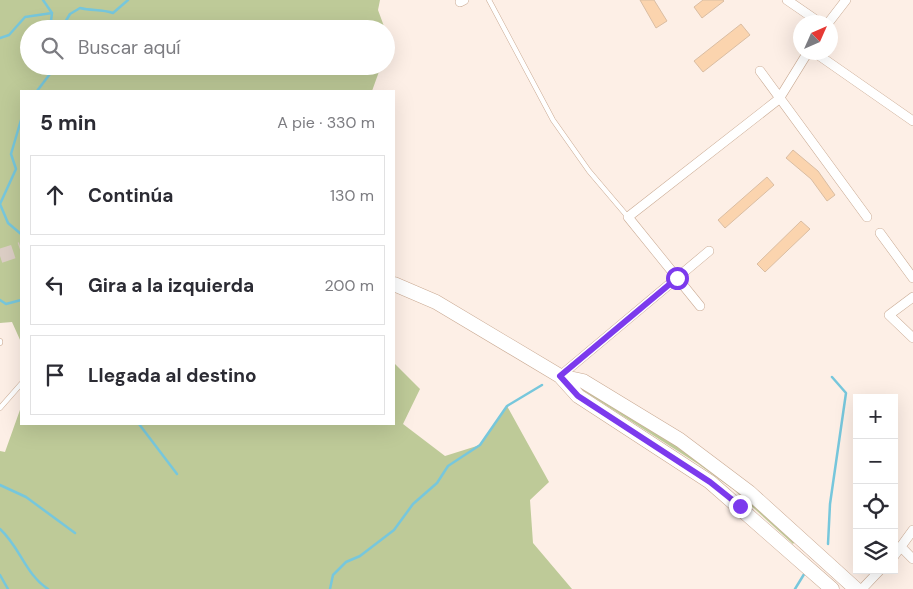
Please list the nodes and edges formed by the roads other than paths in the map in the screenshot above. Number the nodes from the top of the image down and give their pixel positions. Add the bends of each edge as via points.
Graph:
1 (489, 0) edge
2 (788, 0) edge
3 (846, 0) edge
4 (809, 15) edge
5 (834, 15) edge
6 (803, 60) edge
7 (825, 60) edge
8 (760, 71) dead end
9 (780, 99) junction
10 (913, 121) edge
11 (628, 217) junction
12 (868, 217) dead end
13 (880, 233) dead end
14 (709, 251) dead end
15 (677, 278) junction
16 (913, 278) edge
17 (395, 284) edge
18 (913, 297) edge
19 (700, 306) dead end
20 (913, 338) edge
21 (560, 376) junction
22 (20, 385) edge
23 (0, 408) edge
24 (913, 530) edge
25 (902, 548) junction
26 (898, 552) edge
27 (913, 559) edge
28 (830, 566) junction
29 (876, 574) edge
30 (820, 578) junction
31 (832, 589) edge
32 (856, 589) edge
33 (862, 589) edge

1 - 11 lane via 553,120 589,171
2 - 4 street
3 - 5 street
6 - 9 street
7 - 10 street
8 - 9 street
9 - 11 street
9 - 12 street
11 - 15 street
13 - 16 street
14 - 15 street
15 - 19 street
15 - 21 street
17 - 21 main road via 436,302
18 - 20 street via 889,315
21 - 28 main road via 583,381 680,440 748,492
21 - 30 main road via 578,396 710,482
22 - 23 lane
24 - 25 street
25 - 26 street
25 - 27 street
28 - 30 main road
28 - 32 main road
29 - 33 street
30 - 31 main road

